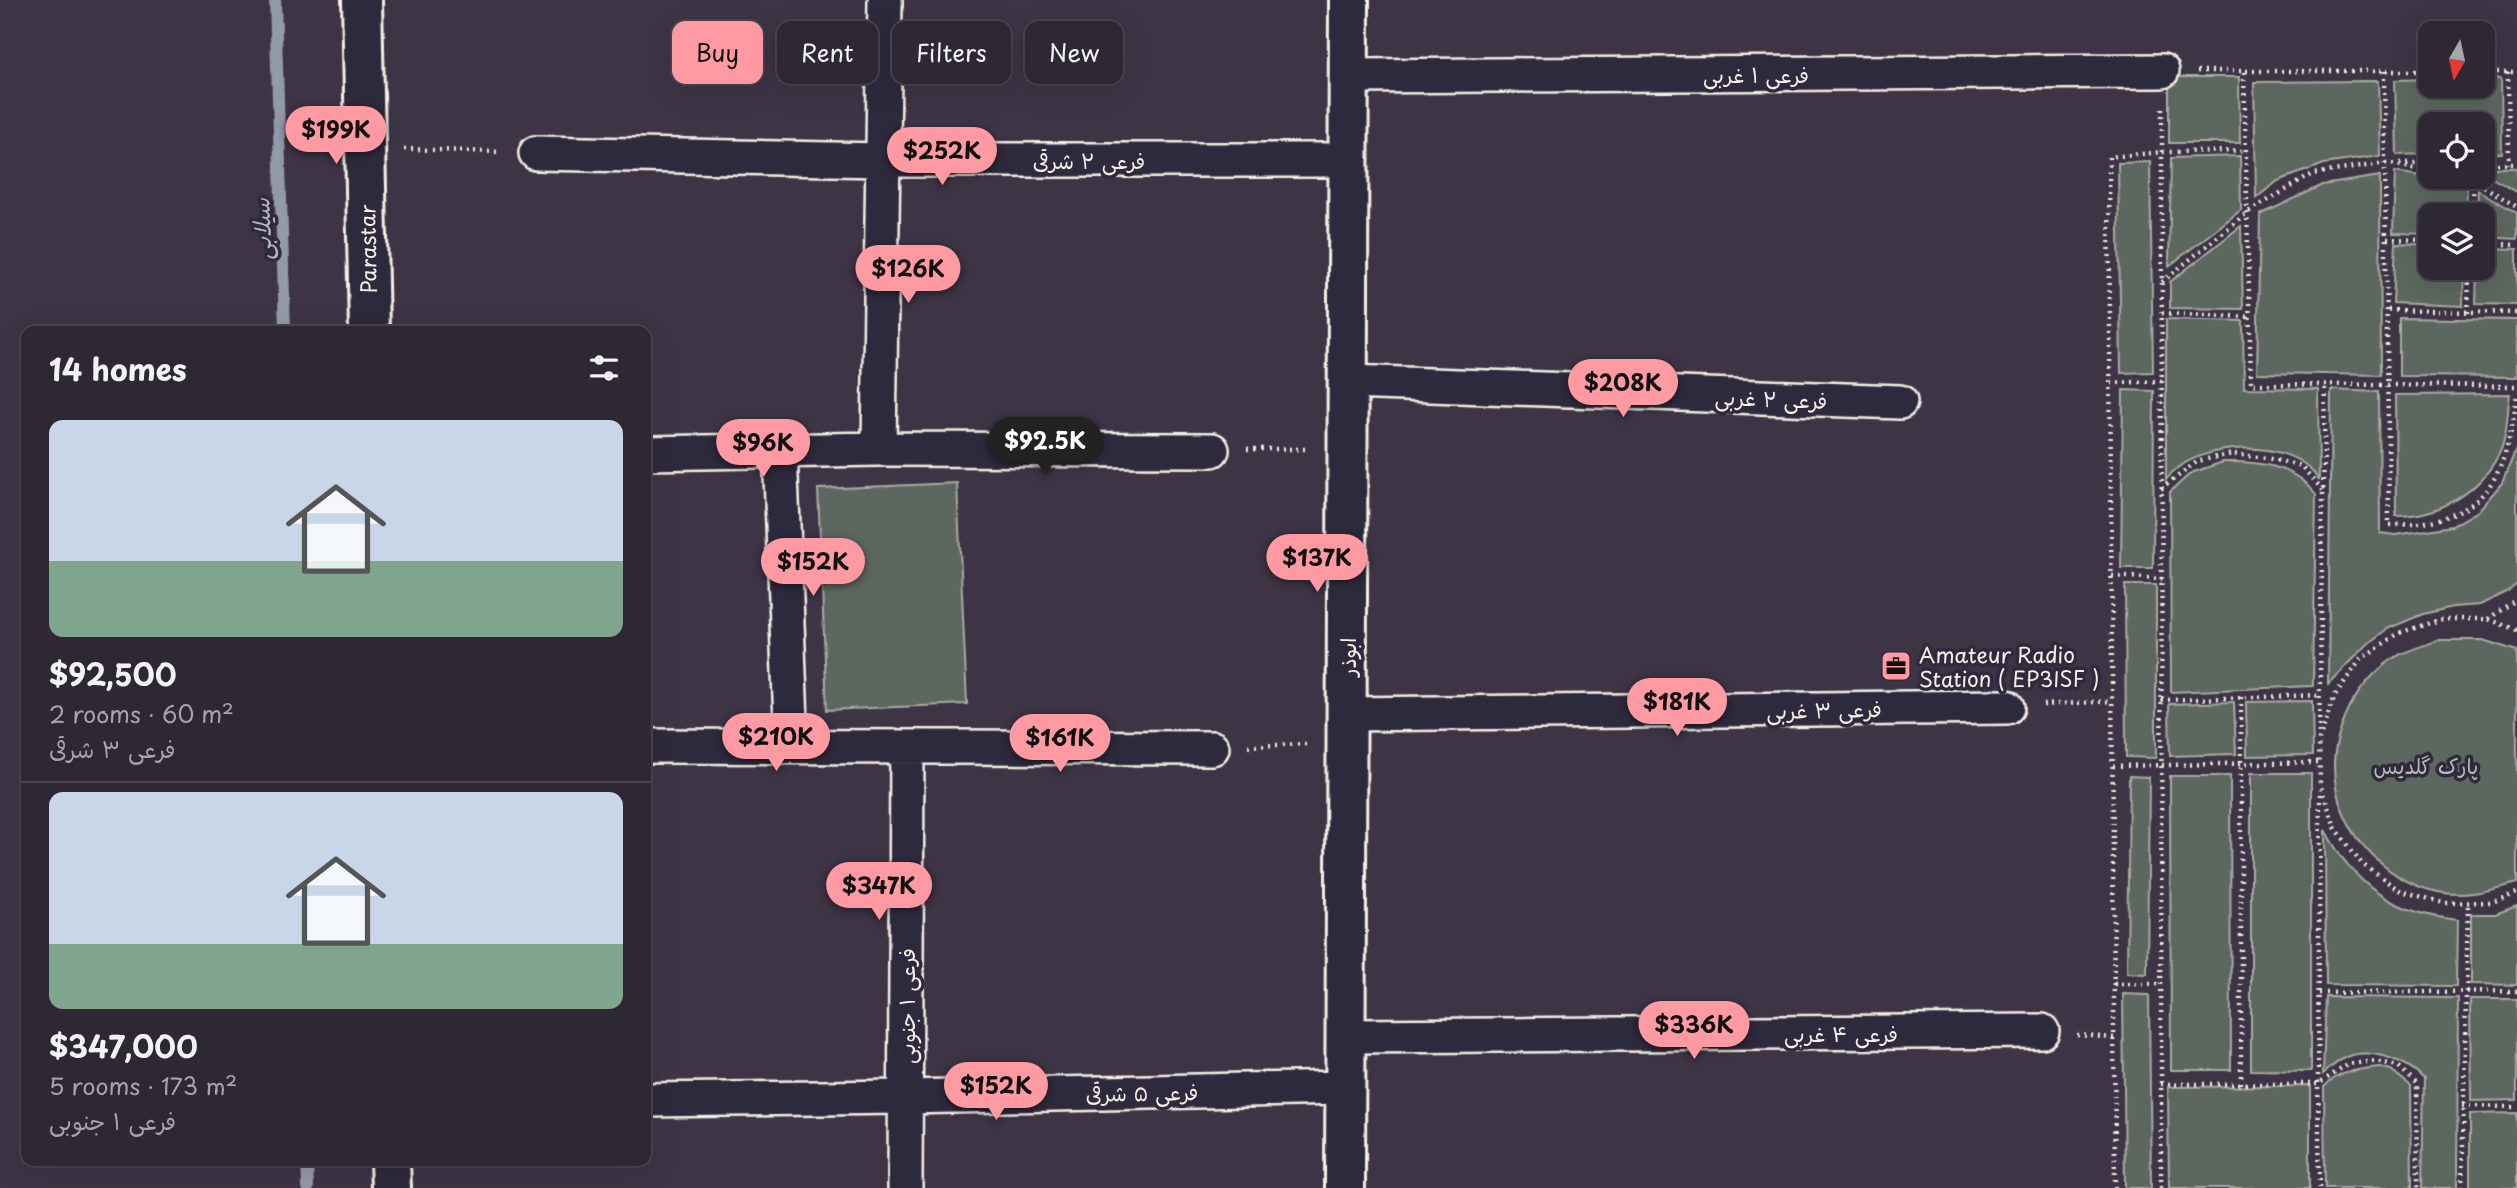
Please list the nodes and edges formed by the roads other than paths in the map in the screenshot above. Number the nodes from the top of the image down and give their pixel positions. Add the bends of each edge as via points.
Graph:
1 (362, 0) edge
2 (885, 0) edge
3 (1349, 0) edge
4 (2162, 71) road end
5 (1349, 76) junction
6 (536, 153) road end
7 (883, 160) junction
8 (1349, 160) junction
9 (369, 326) edge
10 (1348, 382) junction
11 (1900, 402) dead end
12 (879, 449) junction
13 (1212, 450) road end
14 (780, 451) junction
15 (651, 453) edge
16 (2007, 707) road end
17 (1346, 728) junction
18 (651, 746) edge
19 (792, 746) junction
20 (907, 747) junction
21 (1212, 748) road end
22 (2042, 1031) dead end
23 (1346, 1036) junction
24 (1345, 1088) junction
25 (905, 1097) junction
26 (651, 1100) edge
27 (390, 1166) edge
28 (391, 1188) edge
29 (905, 1188) edge
30 (1345, 1188) edge

1 - 9 street, Parastar
2 - 7 street
3 - 5 street, ابوذر
4 - 5 street, فرعی ۱ غربی
5 - 8 street, ابوذر
6 - 7 street, فرعی ۲ شرقی
7 - 8 street, فرعی ۲ شرقی
7 - 12 street
8 - 10 street, ابوذر
10 - 11 street, فرعی ۲ غربی
10 - 17 street, ابوذر
12 - 13 street
12 - 14 street
14 - 15 street
14 - 19 street
16 - 17 street, فرعی ۳ غربی
17 - 23 street, ابوذر
18 - 19 street
19 - 20 street
20 - 21 street
20 - 25 street, فرعی ۱ جنوبی
22 - 23 street, فرعی ۴ غربی
23 - 24 street, ابوذر
24 - 25 street, فرعی ۵ شرقی
24 - 30 street, ابوذر
25 - 26 street, فرعی ۵ شرقی
25 - 29 street, فرعی ۱ جنوبی
27 - 28 street

